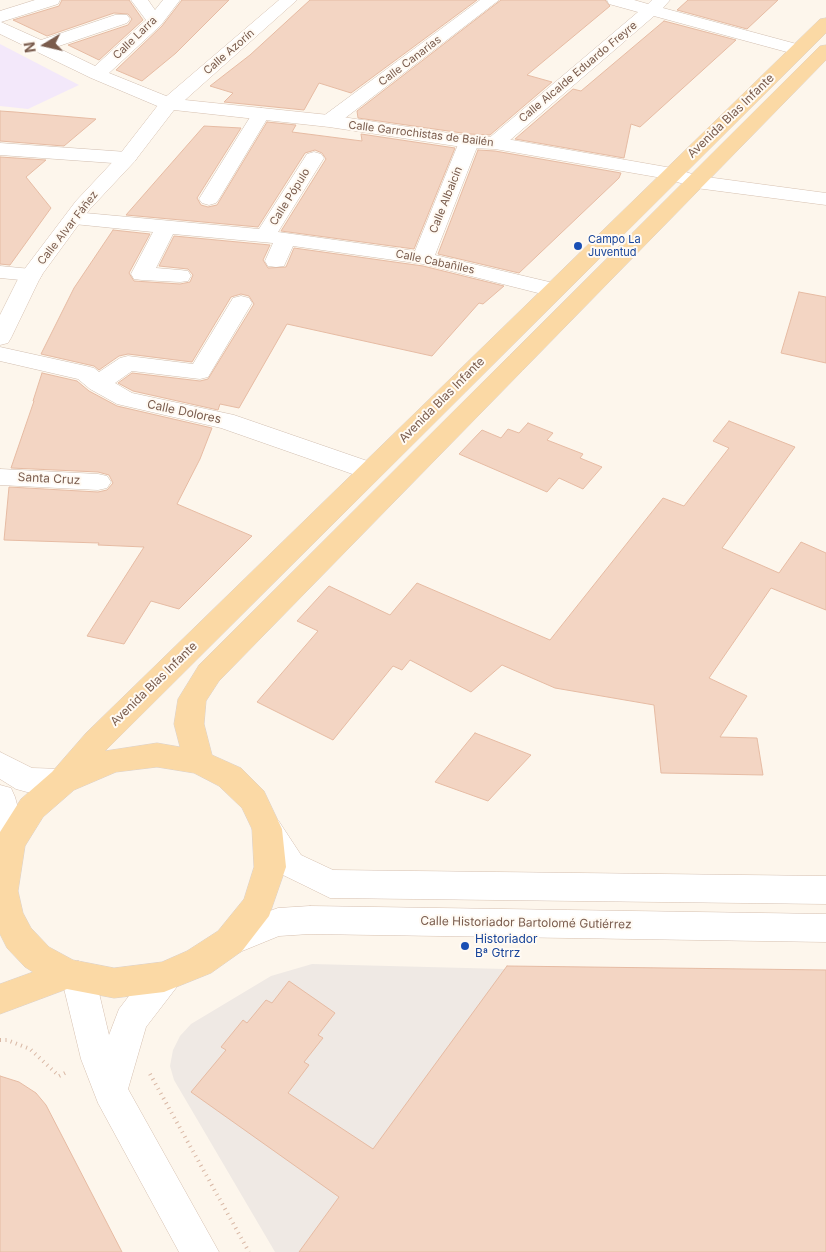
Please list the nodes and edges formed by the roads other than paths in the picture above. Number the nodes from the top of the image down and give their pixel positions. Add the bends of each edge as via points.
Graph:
1 (52, 0) edge
2 (139, 0) edge
3 (172, 0) edge
4 (289, 0) edge
5 (491, 0) edge
6 (615, 0) edge
7 (657, 5) edge
8 (0, 17) edge
9 (121, 19) dead end
10 (155, 21) junction
11 (826, 23) edge
12 (0, 27) edge
13 (39, 47) junction
14 (798, 50) junction
15 (826, 50) edge
16 (97, 74) junction
17 (169, 104) junction
18 (261, 114) junction
19 (329, 121) junction
20 (469, 142) junction
21 (494, 143) junction
22 (0, 149) edge
23 (127, 158) junction
24 (314, 158) dead end
25 (672, 174) junction
26 (696, 182) junction
27 (210, 199) dead end
28 (826, 199) edge
29 (74, 218) junction
30 (166, 226) junction
31 (275, 238) junction
32 (423, 258) junction
33 (276, 261) dead end
34 (0, 272) edge
35 (31, 275) junction
36 (180, 276) dead end
37 (554, 290) junction
38 (241, 303) dead end
39 (0, 338) edge
40 (0, 354) edge
41 (98, 384) junction
42 (370, 472) junction
43 (0, 477) edge
44 (98, 482) dead end
45 (199, 762) junction
46 (0, 764) edge
47 (63, 781) junction
48 (0, 797) edge
49 (267, 829) junction
50 (6, 850) edge
51 (826, 890) edge
52 (826, 928) edge
53 (230, 941) junction
54 (73, 975) junction
55 (164, 977) junction
56 (0, 999) edge
57 (110, 1091) junction
58 (200, 1252) edge

1 - 8 street
2 - 10 street
3 - 10 street, Calle Larra
4 - 17 street, Calle Azorín
5 - 19 street, Calle Canarias
6 - 7 street
7 - 14 street
7 - 21 street, Calle Alcalde Eduardo Freyre
9 - 13 street
10 - 16 street, Calle Larra
11 - 14 main road, Avenida Blas Infante
12 - 13 street, Calle Garrochistas de Bailén
13 - 16 street, Calle Garrochistas de Bailén
14 - 25 main road, Avenida Blas Infante
15 - 26 main road, Avenida Blas Infante
16 - 17 street, Calle Garrochistas de Bailén
17 - 18 street, Calle Garrochistas de Bailén
17 - 23 street, Calle Alvar Fáñez
18 - 19 street, Calle Garrochistas de Bailén
18 - 27 street
19 - 20 street, Calle Garrochistas de Bailén
20 - 21 street, Calle Garrochistas de Bailén
20 - 32 street, Calle Albaicín
21 - 25 street, Calle Garrochistas de Bailén
22 - 23 street
23 - 29 street, Calle Alvar Fáñez
24 - 31 street, Calle Pópulo
25 - 26 street, Calle Garrochistas de Bailén
25 - 37 main road, Avenida Blas Infante
26 - 28 street, Calle Garrochistas de Bailén
26 - 45 main road, Avenida Blas Infante via 209,673 192,699 189,724
29 - 30 street, Calle Cabañiles
29 - 35 street, Calle Alvar Fáñez
30 - 31 street, Calle Cabañiles
30 - 36 street via 142,274
31 - 32 street, Calle Cabañiles
31 - 33 street
32 - 37 street, Calle Cabañiles
34 - 35 street
35 - 39 street, Calle Alvar Fáñez
37 - 42 main road, Avenida Blas Infante
38 - 41 street via 200,372 128,363
40 - 41 street, Calle Dolores via 86,373
41 - 42 street, Calle Dolores via 125,399 226,421
42 - 47 main road, Avenida Blas Infante via 96,740
43 - 44 street, Santa Cruz
45 - 47 main road via 157,755 113,760
45 - 49 main road via 230,777 253,800
46 - 47 street via 26,780
47 - 50 main road via 32,808
48 - 50 street
49 - 51 street via 290,864 330,884
49 - 53 main road via 270,867 258,906
50 - 54 main road via 2,891 7,915 19,938 37,957
52 - 53 street, Calle Historiador Bartolomé Gutiérrez via 310,920 278,922
53 - 55 main road via 200,962
54 - 55 main road via 114,983
54 - 56 main road
54 - 57 street
55 - 57 street via 131,1020
57 - 58 street

